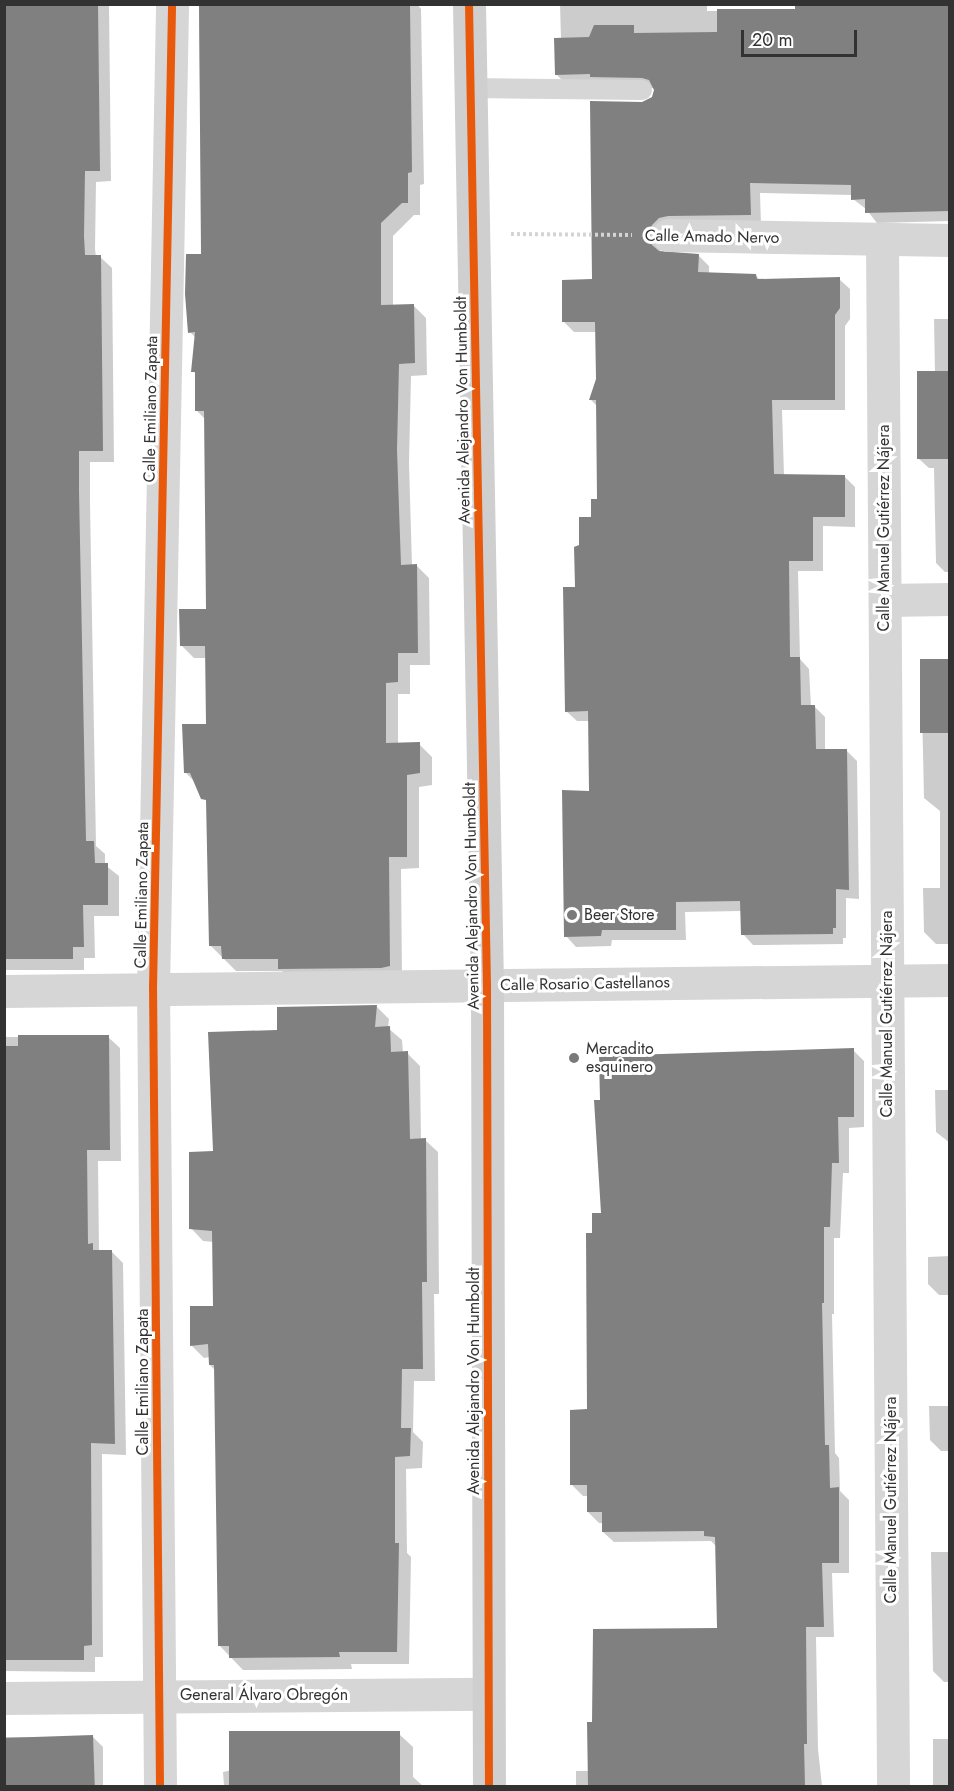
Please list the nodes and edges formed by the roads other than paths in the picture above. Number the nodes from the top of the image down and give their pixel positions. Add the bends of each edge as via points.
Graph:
1 (172, 4) edge
2 (469, 4) edge
3 (471, 88) junction
4 (642, 90) dead end
5 (668, 235) road end
6 (950, 240) edge
7 (882, 241) junction
8 (950, 599) edge
9 (885, 600) junction
10 (887, 980) junction
11 (950, 980) edge
12 (487, 985) junction
13 (153, 989) junction
14 (4, 991) edge
15 (487, 1694) junction
16 (159, 1695) junction
17 (4, 1698) edge
18 (160, 1786) edge
19 (489, 1786) edge
20 (893, 1786) edge

1 - 13 street, Calle Emiliano Zapata
2 - 3 street, Avenida Alejandro Von Humboldt
3 - 4 lane
3 - 12 street, Avenida Alejandro Von Humboldt
5 - 7 street, Calle Amado Nervo
6 - 7 street, Calle Amado Nervo
7 - 9 street, Calle Manuel Gutiérrez Nájera
8 - 9 street
9 - 10 street, Calle Manuel Gutiérrez Nájera
10 - 11 street, Calle Rosario Castellanos
10 - 12 street, Calle Rosario Castellanos
10 - 20 street, Calle Manuel Gutiérrez Nájera
12 - 13 street, Calle Rosario Castellanos
12 - 15 street, Avenida Alejandro Von Humboldt
13 - 14 street, Calle Rosario Castellanos
13 - 16 street, Calle Emiliano Zapata
15 - 16 street, General Álvaro Obregón
15 - 19 street, Avenida Alejandro Von Humboldt
16 - 17 street, General Álvaro Obregón
16 - 18 street, Calle Emiliano Zapata

